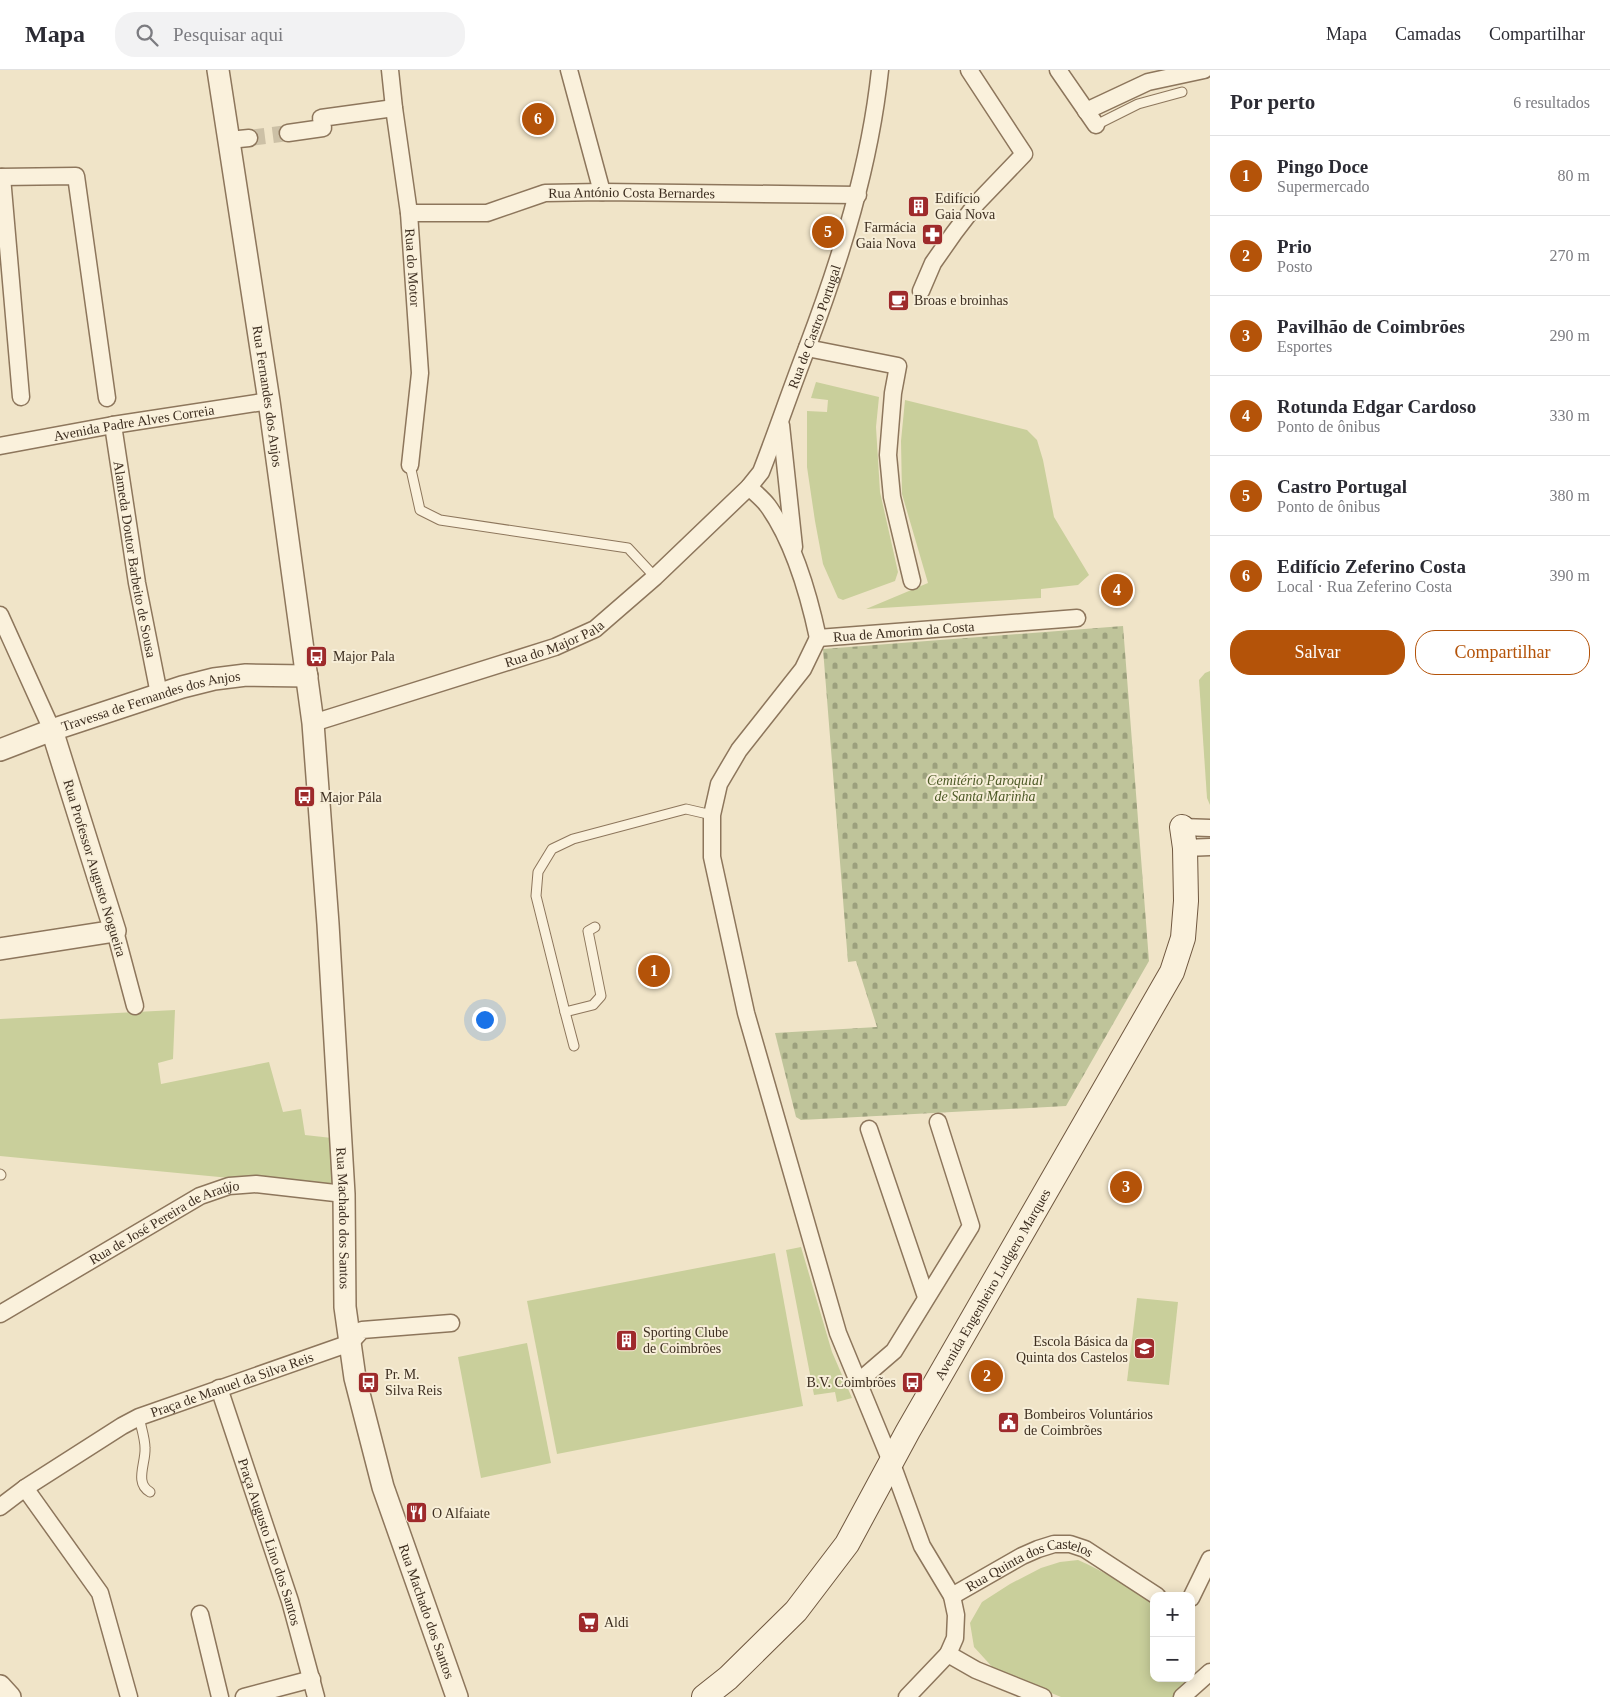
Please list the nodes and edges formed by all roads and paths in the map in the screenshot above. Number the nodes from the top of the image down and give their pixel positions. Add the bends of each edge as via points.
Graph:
1 (218, 70) edge
2 (390, 70) edge
3 (570, 70) edge
4 (880, 70) edge
5 (969, 70) edge
6 (1058, 70) edge
7 (1204, 70) edge
8 (1182, 92) dead end
9 (394, 108) junction
10 (1086, 111) junction
11 (1096, 126) joint
12 (288, 133) tunnel mouth
13 (1, 177) edge
14 (602, 192) junction
15 (858, 195) junction
16 (409, 213) junction
17 (922, 291) dead end
18 (807, 348) junction
19 (21, 397) dead end
20 (107, 398) dead end
21 (269, 401) junction
22 (780, 423) junction
23 (113, 425) junction
24 (0, 446) edge
25 (410, 465) joint
26 (761, 472) junction
27 (788, 481) junction
28 (749, 487) junction
29 (794, 553) junction
30 (655, 577) junction
31 (912, 581) dead end
32 (0, 615) edge
33 (1077, 618) dead end
34 (818, 638) junction
35 (307, 676) junction
36 (159, 694) junction
37 (313, 723) junction
38 (52, 730) junction
39 (0, 750) edge
40 (712, 814) junction
41 (1210, 828) edge
42 (1184, 837) junction
43 (1210, 848) edge
44 (595, 927) dead end
45 (115, 931) junction
46 (0, 949) edge
47 (135, 1006) dead end
48 (565, 1012) junction
49 (574, 1046) dead end
50 (938, 1122) dead end
51 (869, 1129) dead end
52 (344, 1194) junction
53 (926, 1297) junction
54 (0, 1314) edge
55 (451, 1323) dead end
56 (350, 1343) junction
57 (858, 1382) junction
58 (219, 1388) junction
59 (139, 1417) junction
60 (892, 1464) junction
61 (24, 1488) junction
62 (150, 1492) dead end
63 (0, 1507) edge
64 (1210, 1559) edge
65 (1150, 1592) edge
66 (1194, 1592) edge
67 (952, 1596) junction
68 (200, 1614) dead end
69 (948, 1654) junction
70 (1210, 1672) edge
71 (312, 1679) junction
72 (0, 1686) edge
73 (1189, 1688) edge
74 (10, 1697) edge
75 (129, 1697) edge
76 (220, 1697) edge
77 (244, 1697) edge
78 (316, 1697) edge
79 (456, 1697) edge
80 (704, 1697) edge
81 (907, 1697) edge
82 (1043, 1697) edge

1 - 21 street, Rua Fernandes dos Anjos via 239,139
2 - 9 street, Rua do Motor
3 - 14 street
4 - 15 street, Rua de Castro Portugal
5 - 17 street via 1024,154 977,203 954,233 934,262
6 - 10 street
7 - 10 street via 1148,82
8 - 11 lane via 1138,104
9 - 12 street via 321,118 323,128
9 - 16 street, Rua do Motor
10 - 11 street
13 - 19 street
13 - 20 street via 76,176
14 - 15 street, Rua António Costa Bernardes
14 - 16 street, Rua António Costa Bernardes via 545,193 487,213
15 - 18 street, Rua de Castro Portugal
16 - 25 street, Rua do Motor via 420,373
18 - 22 street, Rua de Castro Portugal
18 - 31 street via 898,366 888,456 892,497
21 - 23 street, Avenida Padre Alves Correia
21 - 35 street, Rua Fernandes dos Anjos
22 - 26 street, Rua de Castro Portugal
22 - 27 street, Rua de Amorim da Costa
23 - 24 street, Avenida Padre Alves Correia
23 - 36 street, Alameda Doutor Barbeito de Sousa via 137,583
25 - 30 lane via 420,510 440,520 628,548
26 - 27 street via 776,473
26 - 28 street, Rua de Castro Portugal
27 - 29 street, Rua de Amorim da Costa
28 - 29 street, Rua de Amorim da Costa via 768,505
28 - 30 street, Rua do Major Pala
29 - 34 street, Rua de Amorim da Costa
30 - 37 street, Rua do Major Pala via 595,629 555,647
32 - 38 street
33 - 34 street, Rua de Amorim da Costa
34 - 40 street via 804,669 739,750 719,784
35 - 36 street, Travessa de Fernandes dos Anjos via 246,675 214,679
35 - 37 street, Rua Fernandes dos Anjos
36 - 38 street, Travessa de Fernandes dos Anjos
37 - 52 street, Rua Machado dos Santos
38 - 39 street, Travessa de Fernandes dos Anjos
38 - 45 street, Rua Professor Augusto Nogueira
40 - 48 lane via 686,809 573,839 552,849 538,872 536,896
40 - 57 street via 712,857 746,1013 838,1333
41 - 42 street
42 - 43 street
42 - 60 main road, Avenida Engenheiro Ludgero Marques via 1186,901 1183,938 1172,972
44 - 48 lane via 588,931 601,996 593,1005
45 - 46 street
45 - 47 street, Rua Professor Augusto Nogueira
48 - 49 lane
50 - 53 street via 971,1226
51 - 53 street
52 - 54 street, Rua de José Pereira de Araújo via 256,1184 229,1186 200,1196
52 - 56 street, Rua Machado dos Santos via 346,1307
53 - 57 street via 894,1351
55 - 56 street, Praça de Manuel da Silva Reis via 362,1330
56 - 58 street, Praça de Manuel da Silva Reis
56 - 79 street, Rua Machado dos Santos via 355,1378 383,1487
57 - 60 street
58 - 59 street, Praça de Manuel da Silva Reis
58 - 71 street, Praça Augusto Lino dos Santos via 290,1600
59 - 61 street, Praça de Manuel da Silva Reis
59 - 62 lane via 146,1451 142,1479 144,1488
60 - 67 street via 922,1546
60 - 80 main road, Avenida Engenheiro Ludgero Marques via 847,1544 796,1610 728,1678
61 - 63 street, Praça de Manuel da Silva Reis
61 - 75 street via 100,1593
64 - 66 street
65 - 67 street, Rua Quinta dos Castelos via 1085,1549 1070,1544 1054,1544 1022,1556
67 - 69 street via 956,1615 955,1638
68 - 76 street
69 - 81 street
69 - 82 street via 976,1670
70 - 73 street
71 - 77 street
71 - 78 street, Praça Augusto Lino dos Santos
72 - 74 street

